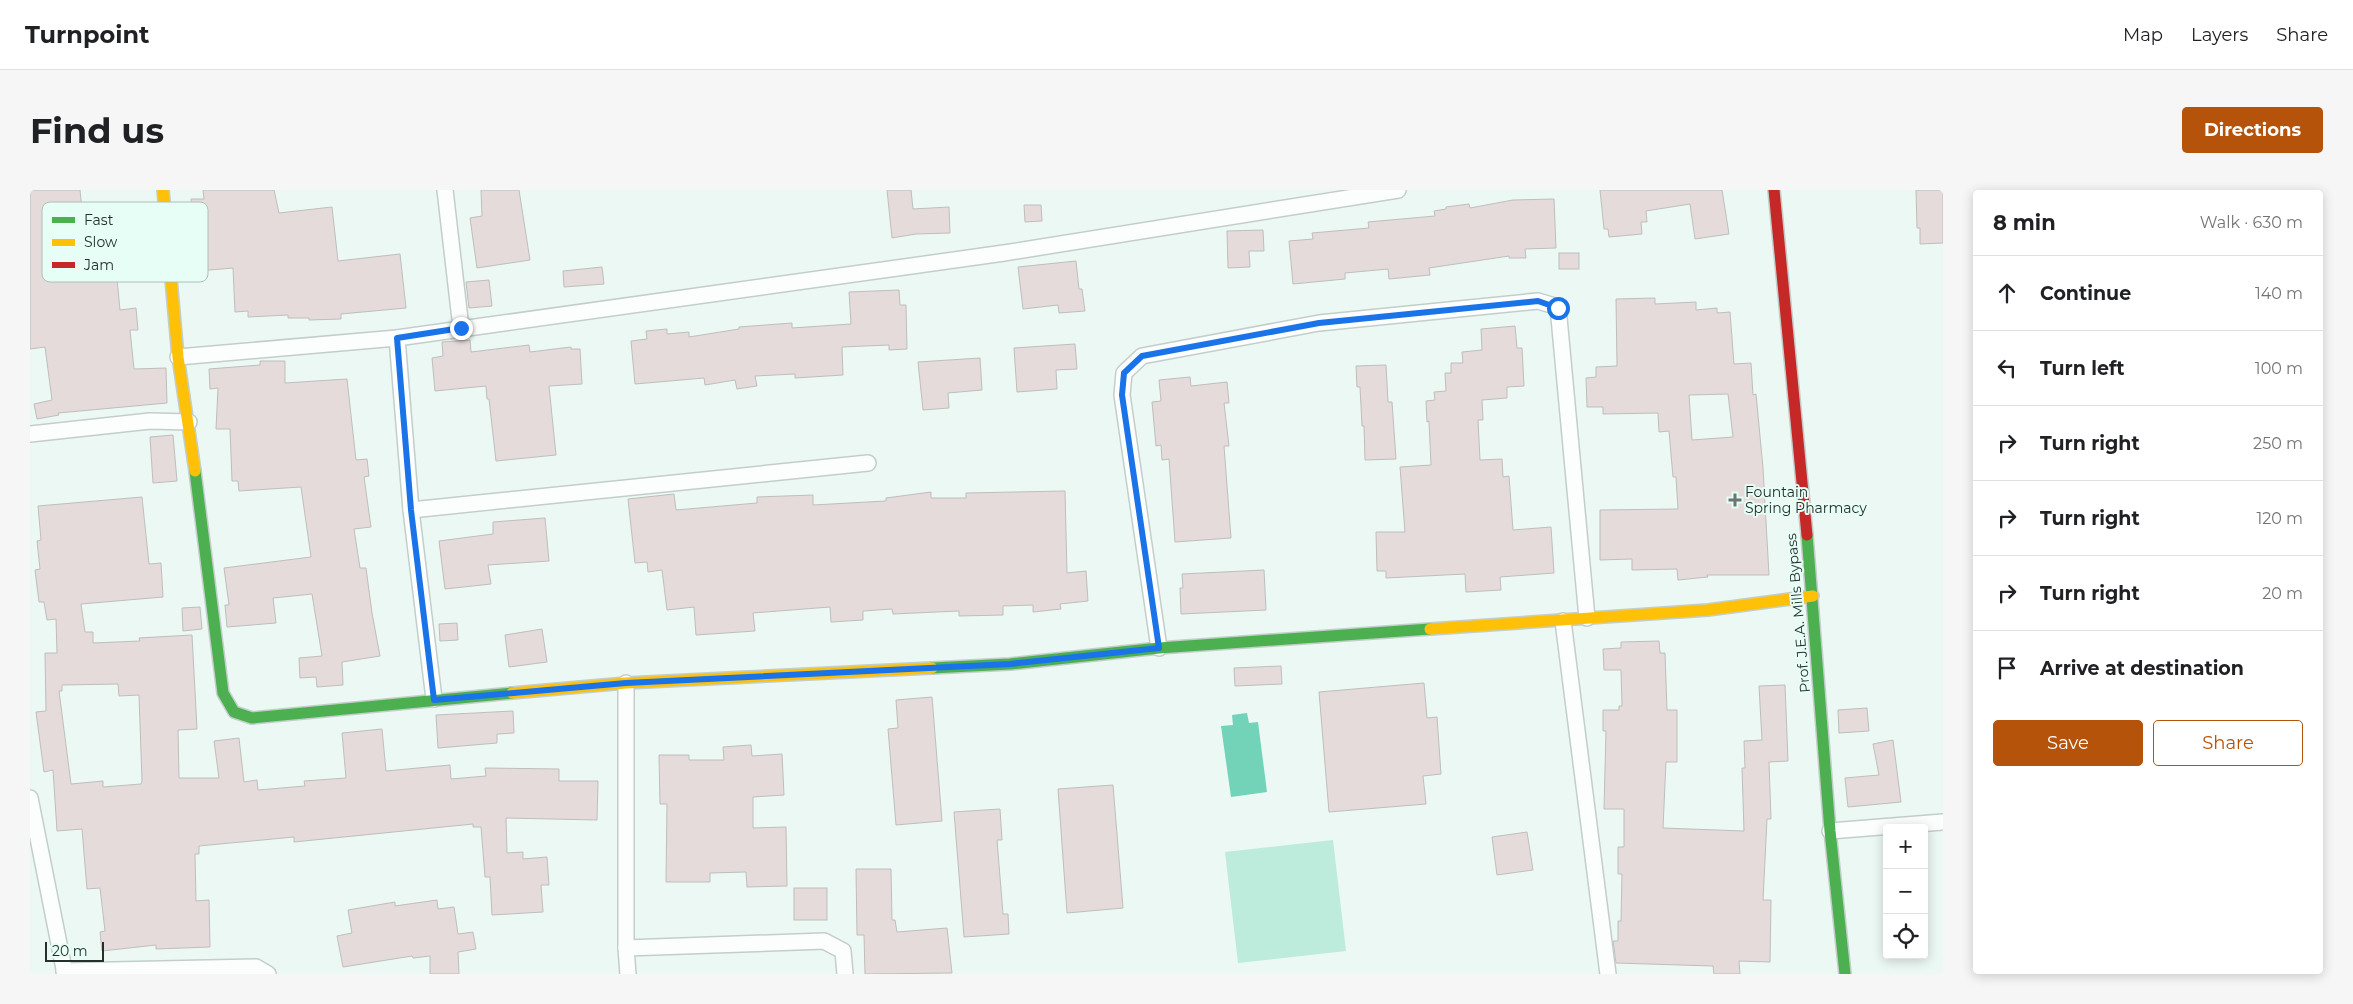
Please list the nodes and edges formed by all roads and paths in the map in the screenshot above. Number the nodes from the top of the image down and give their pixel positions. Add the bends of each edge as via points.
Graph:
1 (445, 190) edge
2 (1398, 190) edge
3 (1774, 190) edge
4 (171, 282) edge
5 (461, 328) junction
6 (397, 338) junction
7 (178, 356) junction
8 (189, 422) junction
9 (30, 434) edge
10 (868, 464) dead end
11 (411, 510) junction
12 (1813, 596) junction
13 (1587, 618) junction
14 (1563, 620) junction
15 (1159, 648) junction
16 (626, 683) junction
17 (434, 700) junction
18 (30, 798) edge
19 (1943, 822) edge
20 (1830, 831) junction
21 (626, 948) junction
22 (64, 973) edge
23 (268, 974) edge
24 (628, 974) edge
25 (845, 974) edge
26 (1608, 974) edge
27 (1844, 974) edge

1 - 5 street
2 - 5 street via 1004,252
3 - 12 street, Prof. J.E.A. Mills Bypass
4 - 7 street
5 - 6 street
6 - 7 street
6 - 11 street
7 - 8 street
8 - 9 street via 150,421
8 - 17 street via 222,693 234,712 252,718
10 - 11 street
11 - 17 street
12 - 13 street via 1708,610
12 - 20 street, Prof. J.E.A. Mills Bypass
13 - 14 street
13 - 15 street via 1558,308 1538,301 1319,323 1142,356 1124,373 1122,395
14 - 15 street
14 - 26 street
15 - 16 street via 1010,664
16 - 17 street
16 - 21 street
18 - 22 street
19 - 20 street
20 - 27 street, Prof. J.E.A. Mills Bypass
21 - 24 street
21 - 25 street via 824,941 843,952
22 - 23 street via 256,967

